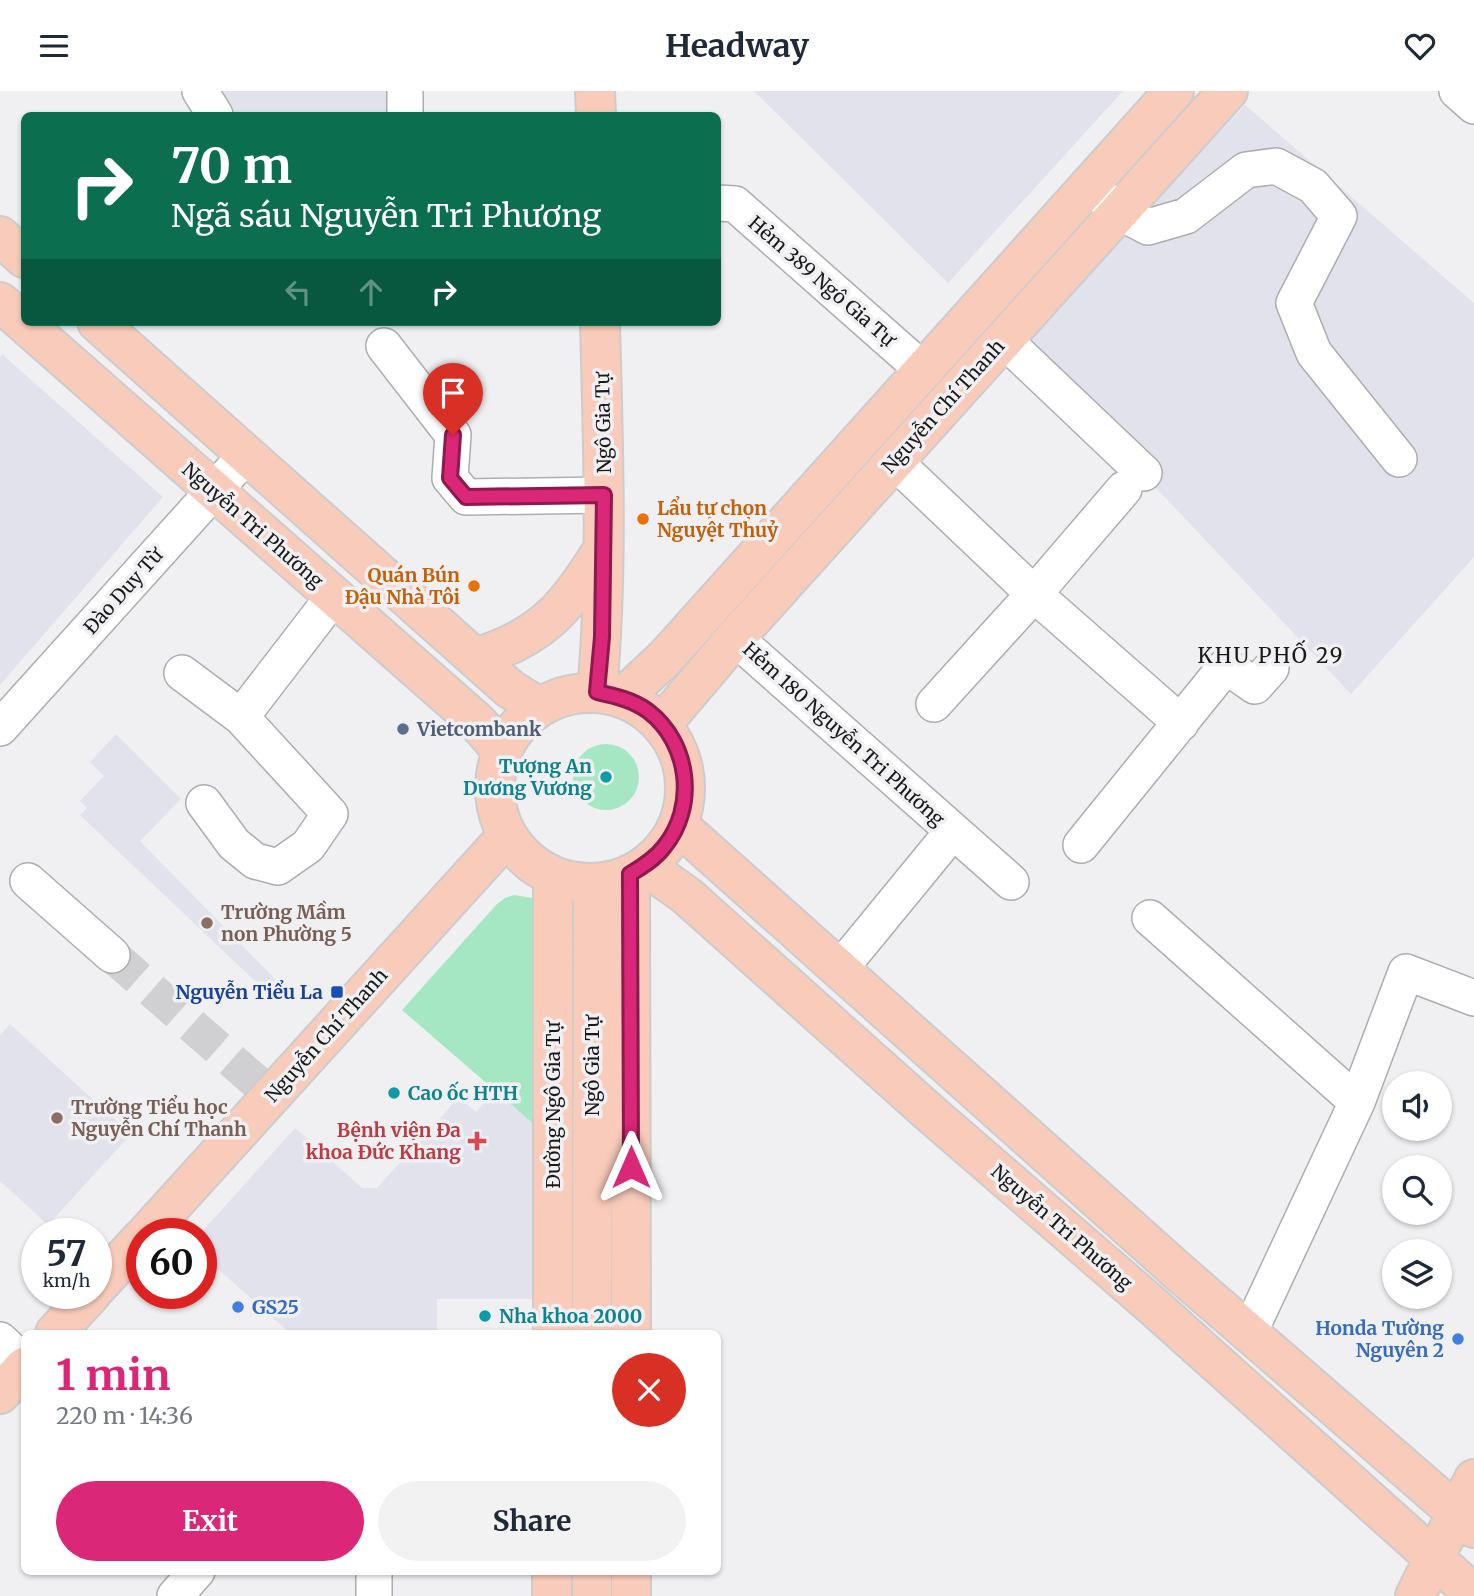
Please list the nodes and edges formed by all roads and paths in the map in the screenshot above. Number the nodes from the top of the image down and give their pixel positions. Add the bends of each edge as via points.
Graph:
1 (200, 91) edge
2 (405, 91) edge
3 (595, 91) edge
4 (1174, 91) edge
5 (1228, 91) edge
6 (1457, 91) edge
7 (1474, 106) edge
8 (213, 112) edge
9 (405, 112) edge
10 (596, 112) edge
11 (1089, 185) junction
12 (721, 204) edge
13 (1118, 211) junction
14 (0, 236) edge
15 (21, 255) edge
16 (0, 302) edge
17 (21, 321) edge
18 (27, 326) edge
19 (102, 326) edge
20 (600, 326) edge
21 (1003, 339) junction
22 (384, 346) dead end
23 (923, 370) junction
24 (247, 454) junction
25 (1399, 459) dead end
26 (894, 461) junction
27 (214, 491) junction
28 (604, 495) junction
29 (602, 551) junction
30 (1034, 594) junction
31 (334, 596) junction
32 (735, 638) junction
33 (475, 658) junction
34 (1271, 668) dead end
35 (182, 673) dead end
36 (610, 695) junction
37 (934, 704) dead end
38 (538, 707) junction
39 (241, 717) junction
40 (1181, 723) junction
41 (662, 724) junction
42 (0, 728) edge
43 (502, 751) junction
44 (204, 803) dead end
45 (678, 825) junction
46 (953, 831) junction
47 (507, 836) junction
48 (1080, 845) dead end
49 (638, 870) junction
50 (553, 877) junction
51 (28, 881) dead end
52 (1012, 882) dead end
53 (593, 883) junction
54 (1150, 918) dead end
55 (112, 955) tunnel mouth
56 (839, 970) junction
57 (1474, 998) edge
58 (1357, 1102) junction
59 (161, 1218) edge
60 (126, 1255) edge
61 (112, 1271) edge
62 (77, 1309) edge
63 (58, 1330) edge
64 (552, 1330) edge
65 (592, 1330) edge
66 (631, 1330) edge
67 (1249, 1333) junction
68 (0, 1341) edge
69 (21, 1362) edge
70 (1219, 1368) junction
71 (21, 1369) edge
72 (0, 1394) edge
73 (1474, 1479) edge
74 (1466, 1521) edge
75 (1434, 1559) junction
76 (193, 1575) edge
77 (210, 1575) edge
78 (374, 1575) edge
79 (552, 1575) edge
80 (592, 1575) edge
81 (631, 1575) edge
82 (1474, 1594) edge
83 (175, 1596) edge
84 (205, 1596) edge
85 (374, 1596) edge
86 (552, 1596) edge
87 (592, 1596) edge
88 (631, 1596) edge
89 (1415, 1596) edge

1 - 8 street
2 - 9 street
3 - 10 main road
4 - 11 main road, Nguyễn Chí Thanh
5 - 13 main road, Nguyễn Chí Thanh
6 - 7 street
11 - 13 street
11 - 23 main road, Nguyễn Chí Thanh
12 - 23 street, Hẻm 389 Ngô Gia Tự via 735,204
13 - 21 main road, Nguyễn Chí Thanh
13 - 25 street via 1148,227 1173,220 1186,216 1246,170 1276,166 1313,186 1339,216 1294,303 1314,352
14 - 15 main road
16 - 17 main road, Nguyễn Tri Phương
18 - 27 main road, Nguyễn Tri Phương
19 - 24 main road
20 - 28 main road, Ngô Gia Tự
21 - 26 main road, Nguyễn Chí Thanh
21 - 30 street via 1134,481
22 - 28 street via 453,435 450,478 466,497
23 - 36 main road, Nguyễn Chí Thanh via 665,658
24 - 27 street, Đào Duy Từ
24 - 33 main road
26 - 30 street
26 - 32 main road, Nguyễn Chí Thanh
27 - 31 main road, Nguyễn Tri Phương
27 - 42 street, Đào Duy Từ
28 - 29 main road, Ngô Gia Tự
29 - 33 main road via 563,607 544,625 524,639
29 - 36 main road, Ngô Gia Tự via 602,637
30 - 37 street
30 - 40 street
31 - 39 street
31 - 43 main road, Nguyễn Tri Phương via 477,722
32 - 41 main road, Nguyễn Chí Thanh
32 - 46 street, Hẻm 180 Nguyễn Tri Phương
33 - 38 main road
34 - 40 street via 1255,686 1226,666
35 - 39 street
36 - 38 main road via 567,695
36 - 41 main road via 647,711
38 - 43 main road via 517,727
39 - 44 street via 330,814 308,845 278,867 255,860 234,843
40 - 48 street
41 - 45 main road via 677,747 684,772 685,799
43 - 47 main road via 494,794
45 - 49 main road via 664,848
45 - 56 main road
46 - 52 street, Hẻm 180 Nguyễn Tri Phương
46 - 56 street, Hẻm 180 Nguyễn Tri Phương
47 - 50 main road via 526,859
47 - 59 main road, Nguyễn Chí Thanh
49 - 53 main road
49 - 66 main road, Ngô Gia Tự
49 - 70 main road, Nguyễn Tri Phương via 687,896
50 - 53 main road
50 - 64 main road, Đường Ngô Gia Tự
51 - 55 street
53 - 65 main road, Ngô Gia Tự
54 - 58 street
56 - 67 main road
57 - 58 street via 1406,972
58 - 67 street
60 - 61 main road
62 - 63 main road
67 - 70 main road
67 - 74 main road
68 - 69 street
70 - 75 main road, Nguyễn Tri Phương
71 - 72 main road
73 - 74 main road
74 - 75 main road
75 - 82 main road, Nguyễn Tri Phương
75 - 89 main road
76 - 83 street
77 - 84 street
78 - 85 street
79 - 86 main road
80 - 87 main road
81 - 88 main road

